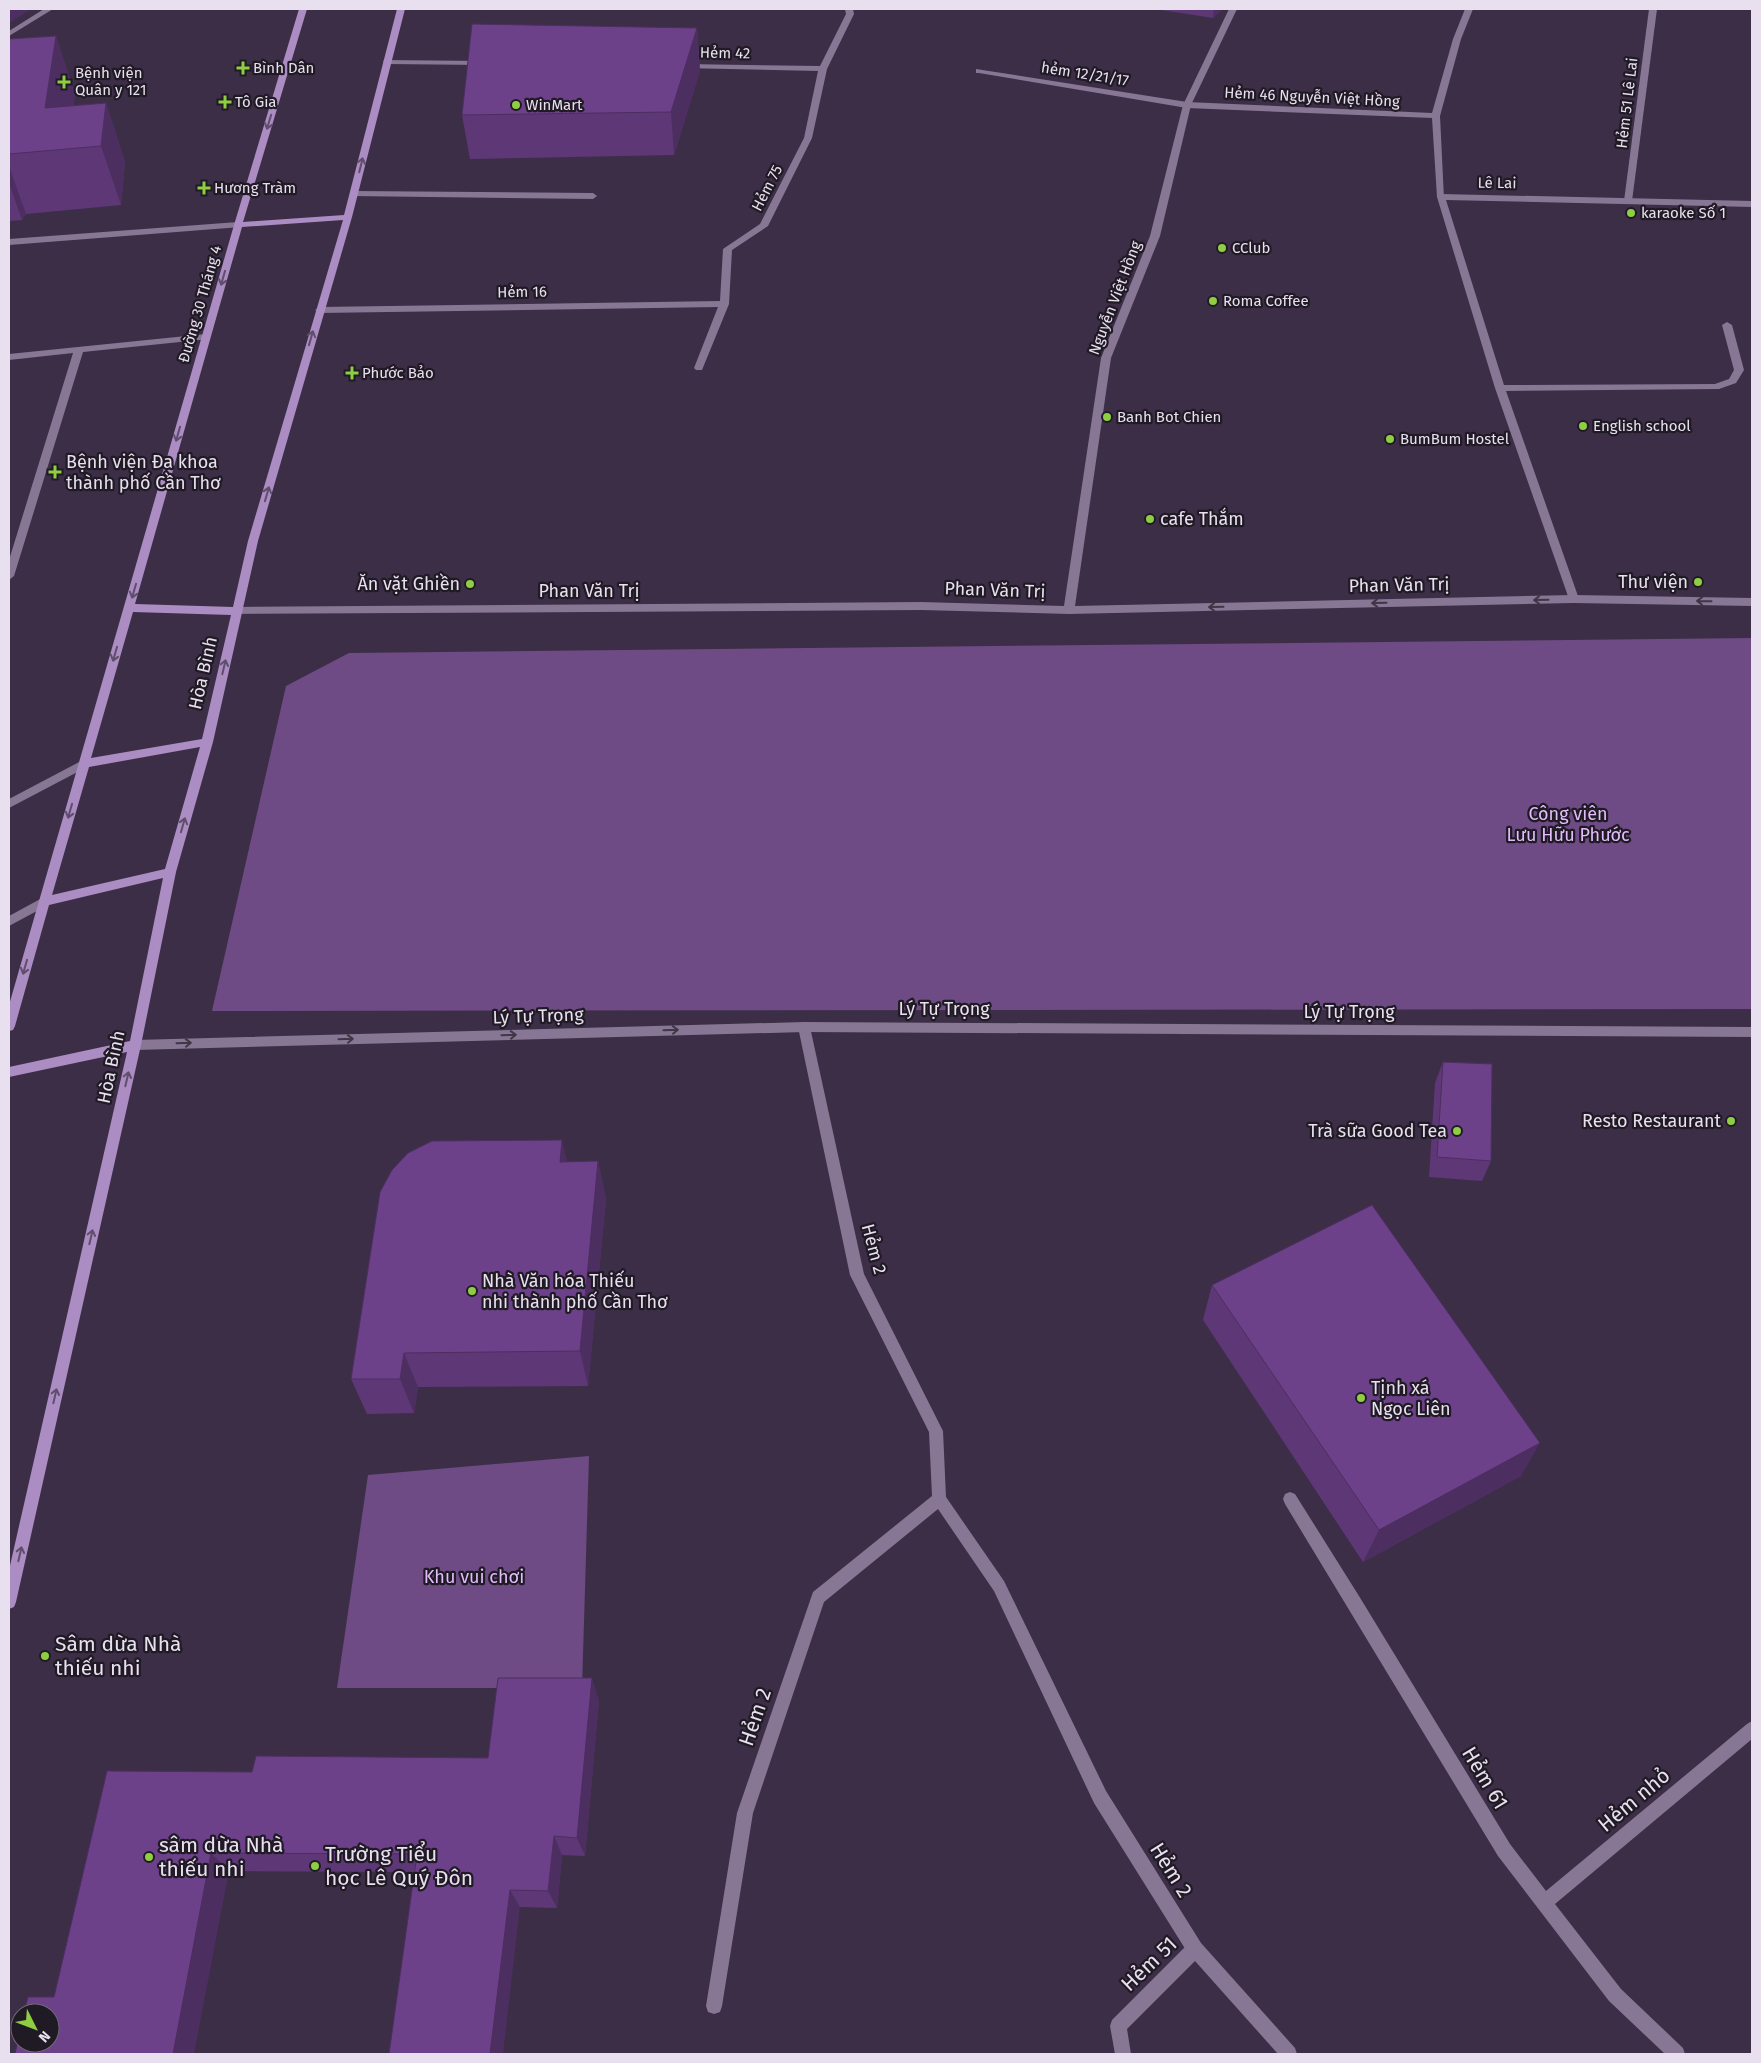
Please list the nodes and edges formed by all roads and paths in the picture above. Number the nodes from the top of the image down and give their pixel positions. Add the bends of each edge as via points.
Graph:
1 (49, 9) edge
2 (303, 9) edge
3 (401, 9) edge
4 (849, 9) edge
5 (1233, 9) edge
6 (1469, 9) edge
7 (1653, 9) edge
8 (9, 34) edge
9 (387, 62) junction
10 (496, 63) edge
11 (674, 66) edge
12 (823, 69) junction
13 (979, 71) dead end
14 (1187, 105) junction
15 (1436, 116) junction
16 (353, 194) junction
17 (593, 196) dead end
18 (1441, 197) junction
19 (1628, 201) junction
20 (1752, 204) edge
21 (348, 217) junction
22 (238, 225) junction
23 (9, 242) edge
24 (724, 304) junction
25 (320, 310) junction
26 (1727, 325) dead end
27 (206, 337) junction
28 (79, 349) junction
29 (9, 357) edge
30 (699, 368) dead end
31 (1500, 388) junction
32 (9, 576) edge
33 (1574, 599) junction
34 (1752, 602) edge
35 (129, 608) junction
36 (236, 610) junction
37 (1069, 610) junction
38 (207, 742) junction
39 (83, 764) junction
40 (9, 804) edge
41 (170, 872) junction
42 (44, 902) junction
43 (9, 921) edge
44 (9, 1026) edge
45 (804, 1027) junction
46 (1752, 1032) edge
47 (135, 1045) junction
48 (9, 1072) edge
49 (939, 1499) junction
50 (1290, 1500) dead end
51 (9, 1602) edge
52 (1752, 1729) edge
53 (1544, 1903) junction
54 (1195, 1949) junction
55 (714, 2006) dead end
56 (1123, 2054) edge
57 (1289, 2054) edge
58 (1677, 2054) edge

1 - 8 street
2 -> 22 main road, Đường 30 Tháng 4
3 - 9 main road
4 - 12 street, Hẻm 75 via 850,14
5 - 14 street, Nguyễn Việt Hồng
6 - 15 street via 1457,39
7 - 19 street, Hẻm 51 Lê Lai
9 - 10 street
16 -> 9 main road
11 - 12 street, Hẻm 42
12 - 24 street, Hẻm 75 via 808,138 764,226 728,249
13 - 14 street, hẻm 12/21/17
14 - 15 street, Hẻm 46 Nguyễn Việt Hồng
14 - 37 street, Nguyễn Việt Hồng via 1155,236 1106,358
15 - 18 street
16 - 17 street
16 - 21 main road
18 - 19 street, Lê Lai
18 - 31 street
19 - 20 street, Lê Lai
21 - 22 main road
21 - 25 main road
22 - 23 street
22 -> 27 main road, Đường 30 Tháng 4
24 - 25 street, Hẻm 16
24 - 30 street, Hẻm 75
36 -> 25 main road, Hòa Bình
26 - 31 street via 1739,370 1733,381 1716,387
27 - 28 street
27 -> 35 main road, Đường 30 Tháng 4
28 - 29 street
28 - 32 street
31 - 33 street
34 -> 33 street, Phan Văn Trị
33 -> 37 street, Phan Văn Trị
35 - 36 main road
35 -> 39 main road
36 - 37 street, Phan Văn Trị via 921,606
38 -> 36 main road, Hòa Bình
38 - 39 main road
41 -> 38 main road, Hòa Bình
39 - 40 street
39 -> 42 main road
41 - 42 main road
41 - 47 main road, Hòa Bình
42 - 43 street
42 -> 44 main road
45 - 46 street, Lý Tự Trọng
47 -> 45 street, Lý Tự Trọng
45 - 49 street, Hẻm 2 via 857,1275 936,1431
47 - 48 main road
51 -> 47 main road, Hòa Bình
49 - 54 street, Hẻm 2 via 999,1586 1100,1797
49 - 55 street, Hẻm 2 via 818,1597 745,1813
50 - 53 street, Hẻm 61 via 1504,1850
52 - 53 street, Hẻm nhỏ
53 - 58 street, Hẻm 61 via 1615,1995
54 - 56 street, Hẻm 51 via 1118,2026
54 - 57 street, Hẻm 51

